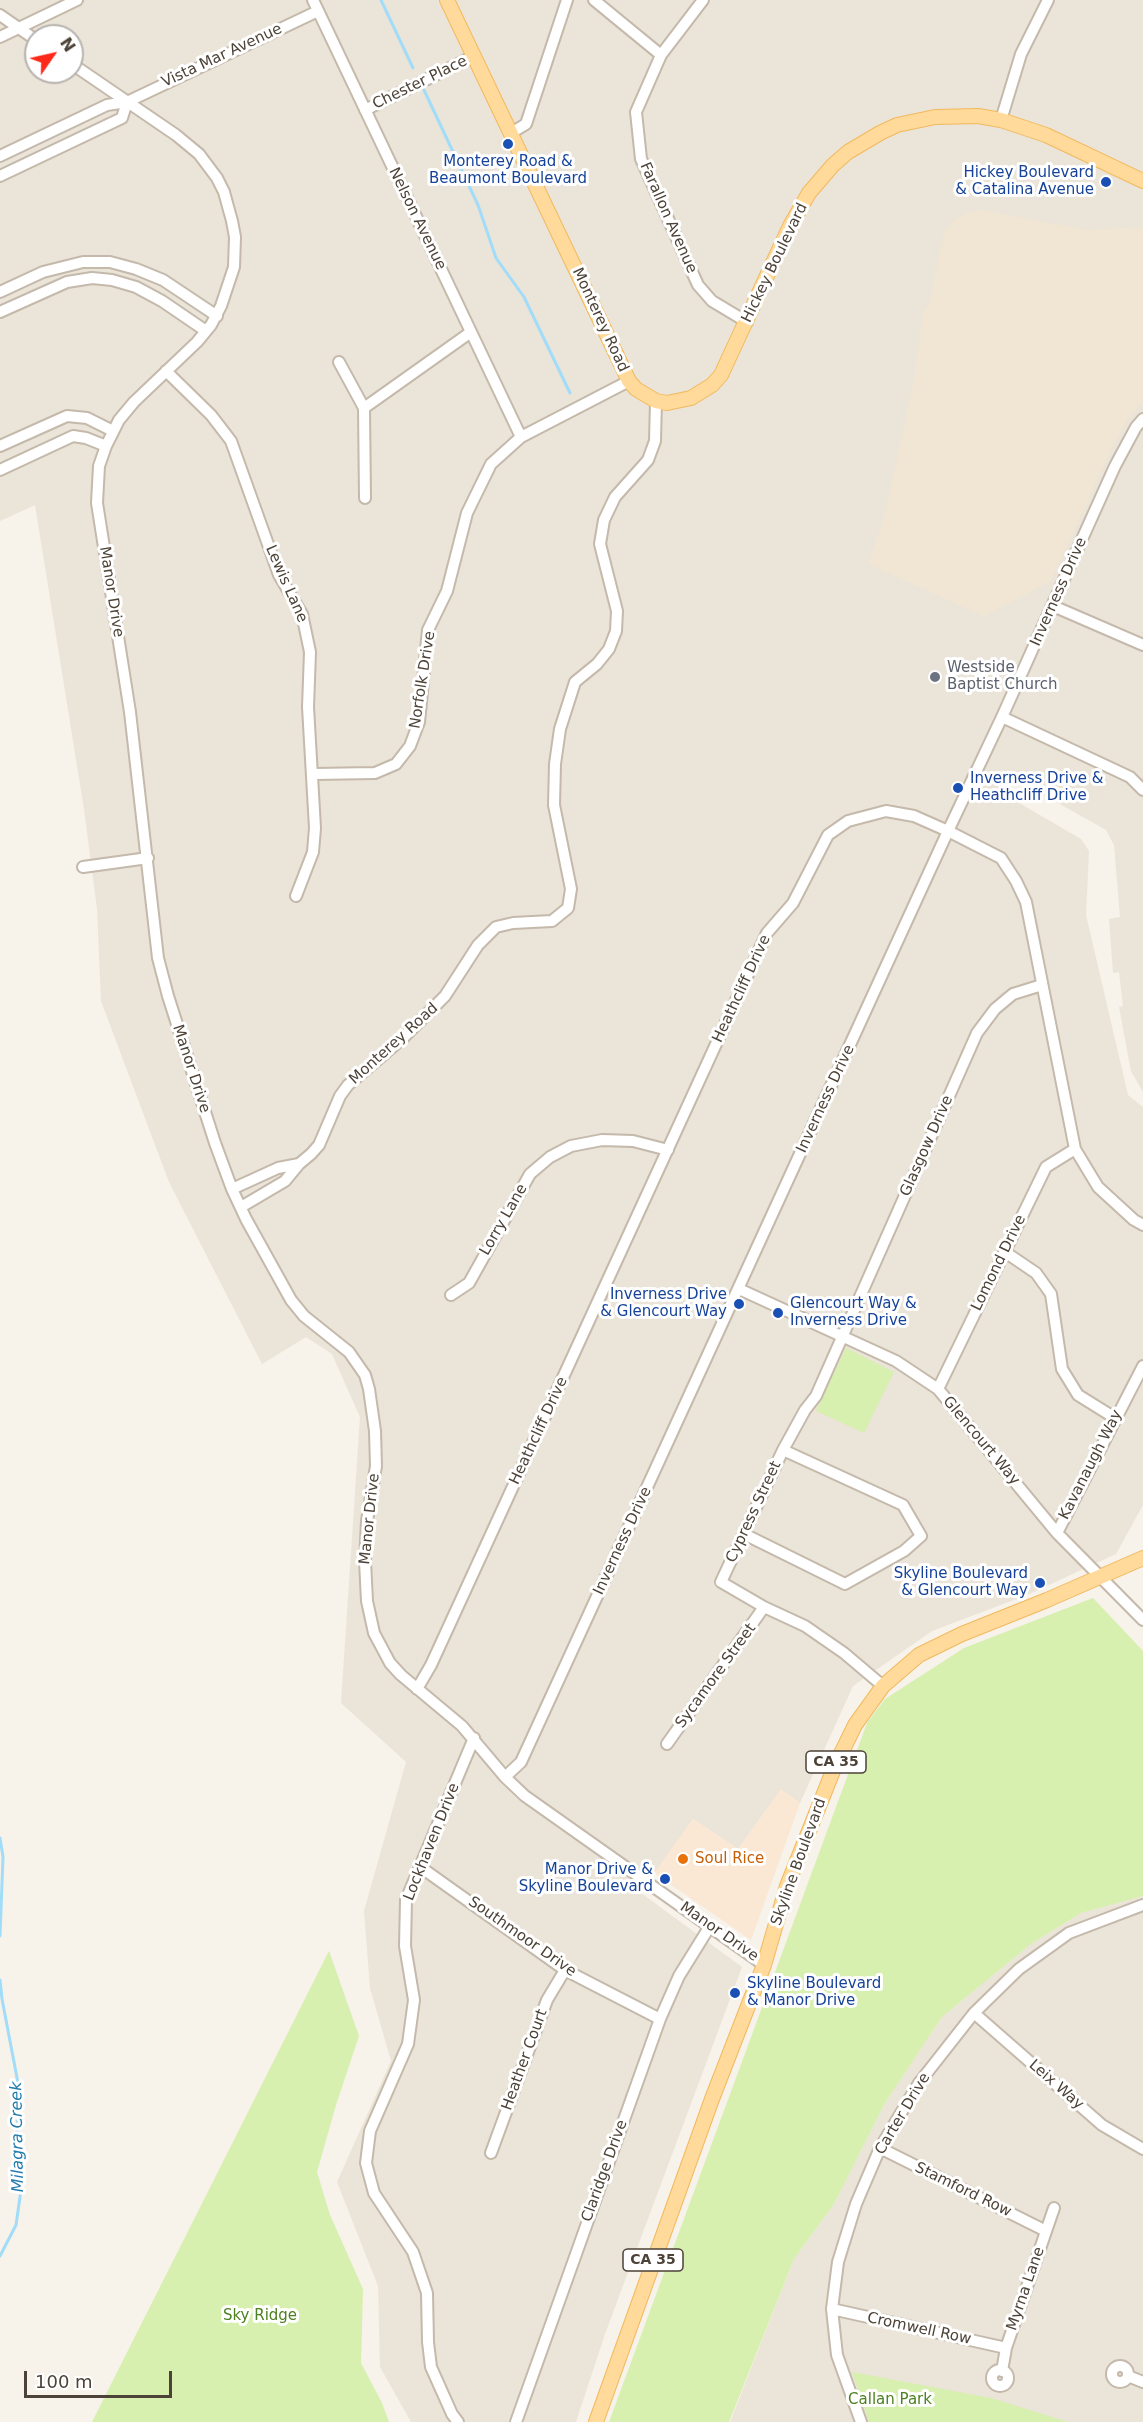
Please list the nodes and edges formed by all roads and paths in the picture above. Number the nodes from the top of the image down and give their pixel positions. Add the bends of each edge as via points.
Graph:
1 (77, 0) edge
2 (313, 0) edge
3 (447, 0) edge
4 (567, 0) edge
5 (594, 0) edge
6 (703, 0) edge
7 (1048, 0) edge
8 (318, 11) junction
9 (0, 15) edge
10 (18, 28) junction
11 (24, 32) edge
12 (0, 36) edge
13 (661, 55) junction
14 (474, 56) junction
15 (84, 72) edge
16 (127, 102) junction
17 (365, 110) junction
18 (1001, 120) junction
19 (511, 133) junction
20 (0, 156) edge
21 (0, 176) edge
22 (1143, 181) edge
23 (0, 292) edge
24 (0, 312) edge
25 (217, 316) junction
26 (747, 322) junction
27 (206, 331) junction
28 (471, 332) junction
29 (339, 362) dead end
30 (166, 371) junction
31 (629, 381) junction
32 (656, 401) junction
33 (364, 408) junction
34 (1143, 419) edge
35 (113, 431) junction
36 (521, 437) junction
37 (0, 446) edge
38 (106, 446) junction
39 (0, 470) edge
40 (365, 498) dead end
41 (1053, 606) junction
42 (1143, 645) edge
43 (1002, 717) junction
44 (314, 774) junction
45 (1143, 790) edge
46 (948, 831) junction
47 (148, 858) junction
48 (83, 867) dead end
49 (296, 896) dead end
50 (1042, 985) junction
51 (1075, 1149) junction
52 (668, 1150) junction
53 (299, 1164) junction
54 (232, 1189) junction
55 (241, 1207) junction
56 (1143, 1225) edge
57 (1005, 1252) junction
58 (739, 1289) junction
59 (451, 1295) dead end
60 (843, 1335) junction
61 (1143, 1366) edge
62 (938, 1389) junction
63 (1115, 1418) junction
64 (783, 1450) junction
65 (1057, 1533) junction
66 (744, 1534) junction
67 (1143, 1558) edge
68 (1101, 1578) junction
69 (764, 1607) junction
70 (1143, 1620) edge
71 (883, 1686) junction
72 (417, 1689) junction
73 (474, 1738) junction
74 (667, 1744) dead end
75 (506, 1777) junction
76 (419, 1866) junction
77 (1143, 1905) edge
78 (710, 1926) junction
79 (764, 1965) junction
80 (565, 1970) junction
81 (974, 2013) junction
82 (660, 2019) junction
83 (880, 2148) junction
84 (1143, 2149) edge
85 (491, 2153) dead end
86 (1054, 2208) dead end
87 (1046, 2231) junction
88 (832, 2309) junction
89 (1006, 2348) junction
90 (1002, 2371) dead end
91 (1128, 2376) dead end
92 (1143, 2382) edge
93 (458, 2422) edge
94 (516, 2422) edge
95 (596, 2422) edge
96 (861, 2422) edge

1 - 10 street
2 - 8 street, Nelson Avenue
3 - 14 main road, Monterey Road
4 - 19 street via 526,123
5 - 13 street
6 - 13 street, Farallon Avenue
7 - 18 street via 1021,54
8 - 16 street, Vista Mar Avenue
8 - 17 street, Nelson Avenue
9 - 10 street
10 - 11 street
10 - 12 street
13 - 26 street, Farallon Avenue via 636,111 641,159 698,285 712,301
14 - 17 street, Chester Place
14 - 19 main road, Monterey Road
15 - 16 street, Manor Drive
16 - 20 street, Vista Mar Avenue via 107,105
16 - 21 street, Vista Mar Avenue via 122,118
16 - 25 street, Manor Drive via 188,144 224,192 235,252 231,282
17 - 28 street, Nelson Avenue
18 - 22 main road, Hickey Boulevard via 1046,135
18 - 26 main road, Hickey Boulevard via 956,115 914,120 880,133 848,152 820,179 799,210
19 - 31 main road, Monterey Road
23 - 25 street via 43,272 83,262 110,262 164,280
24 - 27 street via 67,282 112,280 162,301
25 - 27 street, Manor Drive
26 - 32 main road, Hickey Boulevard via 728,363 712,385 691,399
27 - 30 street, Manor Drive
28 - 33 street
28 - 36 street, Nelson Avenue
29 - 33 street
30 - 35 street, Manor Drive via 134,402
30 - 44 street, Lewis Lane via 211,415 231,441 279,575 302,614 310,652 308,707
31 - 32 main road, Monterey Road
31 - 36 street, Norfolk Drive
32 - 53 street, Monterey Road via 655,441 648,460 615,498 604,520 600,544 617,611 616,632 597,664 575,682 560,729 554,805 571,889 568,908 552,921 496,927 478,945 445,996 348,1085 339,1096 319,1145
33 - 40 street
34 - 41 street, Inverness Drive via 1115,466
35 - 37 street via 87,418 67,416
35 - 38 street, Manor Drive
36 - 44 street, Norfolk Drive via 491,464 467,513 447,591 428,630 419,722 410,746 396,764 375,773
38 - 39 street via 74,436
38 - 47 street, Manor Drive via 97,479 98,517 130,712
41 - 42 street
41 - 43 street, Inverness Drive
43 - 45 street via 1130,777
43 - 46 street, Inverness Drive
44 - 49 street, Lewis Lane via 313,852
46 - 50 street, Heathcliff Drive via 1001,858 1017,881 1026,902
46 - 52 street, Heathcliff Drive via 914,816 886,811 848,821 828,835 793,903 767,933
46 - 58 street, Inverness Drive
47 - 48 street
47 - 54 street, Manor Drive via 162,976
50 - 51 street, Heathcliff Drive
50 - 60 street, Glasgow Drive via 1013,994 995,1009 977,1033
51 - 56 street, Heathcliff Drive via 1098,1187
51 - 57 street, Lomond Drive via 1046,1167
52 - 59 street, Lorry Lane via 633,1141 602,1140 571,1146 550,1157 530,1174 469,1283
52 - 72 street, Heathcliff Drive
53 - 54 street via 278,1168
53 - 55 street, Monterey Road via 285,1181
54 - 55 street, Manor Drive
55 - 72 street, Manor Drive via 291,1300 304,1316 349,1353 365,1375 373,1406 376,1449 365,1551 370,1618 390,1662
57 - 62 street, Lomond Drive
57 - 63 street via 1036,1273 1051,1294 1062,1369 1078,1395
58 - 60 street, Glencourt Way
58 - 75 street, Inverness Drive via 521,1762
60 - 62 street, Glencourt Way via 896,1361
60 - 64 street, Cypress Street via 816,1396
61 - 63 street, Kavanaugh Way
62 - 65 street, Glencourt Way
63 - 65 street, Kavanaugh Way
64 - 66 street, Cypress Street
64 - 66 street via 903,1505 921,1536 904,1551 845,1584
65 - 68 street, Glencourt Way
66 - 69 street, Cypress Street via 721,1582
67 - 68 main road, Skyline Boulevard / CA 35
68 - 70 street, Glencourt Way
68 - 71 main road, Skyline Boulevard / CA 35 via 933,1648
69 - 71 street, Cypress Street via 805,1626
69 - 74 street, Sycamore Street
71 - 79 main road, Skyline Boulevard / CA 35 via 855,1725 834,1766 787,1886
72 - 73 street, Manor Drive
73 - 75 street, Manor Drive
73 - 76 street, Lockhaven Drive
75 - 78 street, Manor Drive via 525,1796
76 - 80 street, Southmoor Drive
76 - 93 street, Lockhaven Drive via 406,1900 405,1946 414,2001 408,2044 370,2131 366,2163 374,2193 413,2252 427,2293 431,2367
77 - 81 street, Carter Drive via 1069,1933 1019,1969
78 - 79 street, Manor Drive
78 - 82 street, Claridge Drive via 679,1976
79 - 95 main road, Skyline Boulevard / CA 35
80 - 82 street, Southmoor Drive
80 - 85 street, Heather Court via 547,2000
81 - 83 street, Carter Drive via 919,2083
81 - 84 street, Leix Way via 1102,2125
82 - 94 street, Claridge Drive
83 - 87 street, Stamford Row
83 - 88 street, Carter Drive via 856,2204 838,2262
86 - 87 street, Myrna Lane
87 - 89 street, Myrna Lane
88 - 89 street, Cromwell Row
88 - 96 street, Carter Drive via 837,2355
89 - 90 street, Myrna Lane
91 - 92 street

